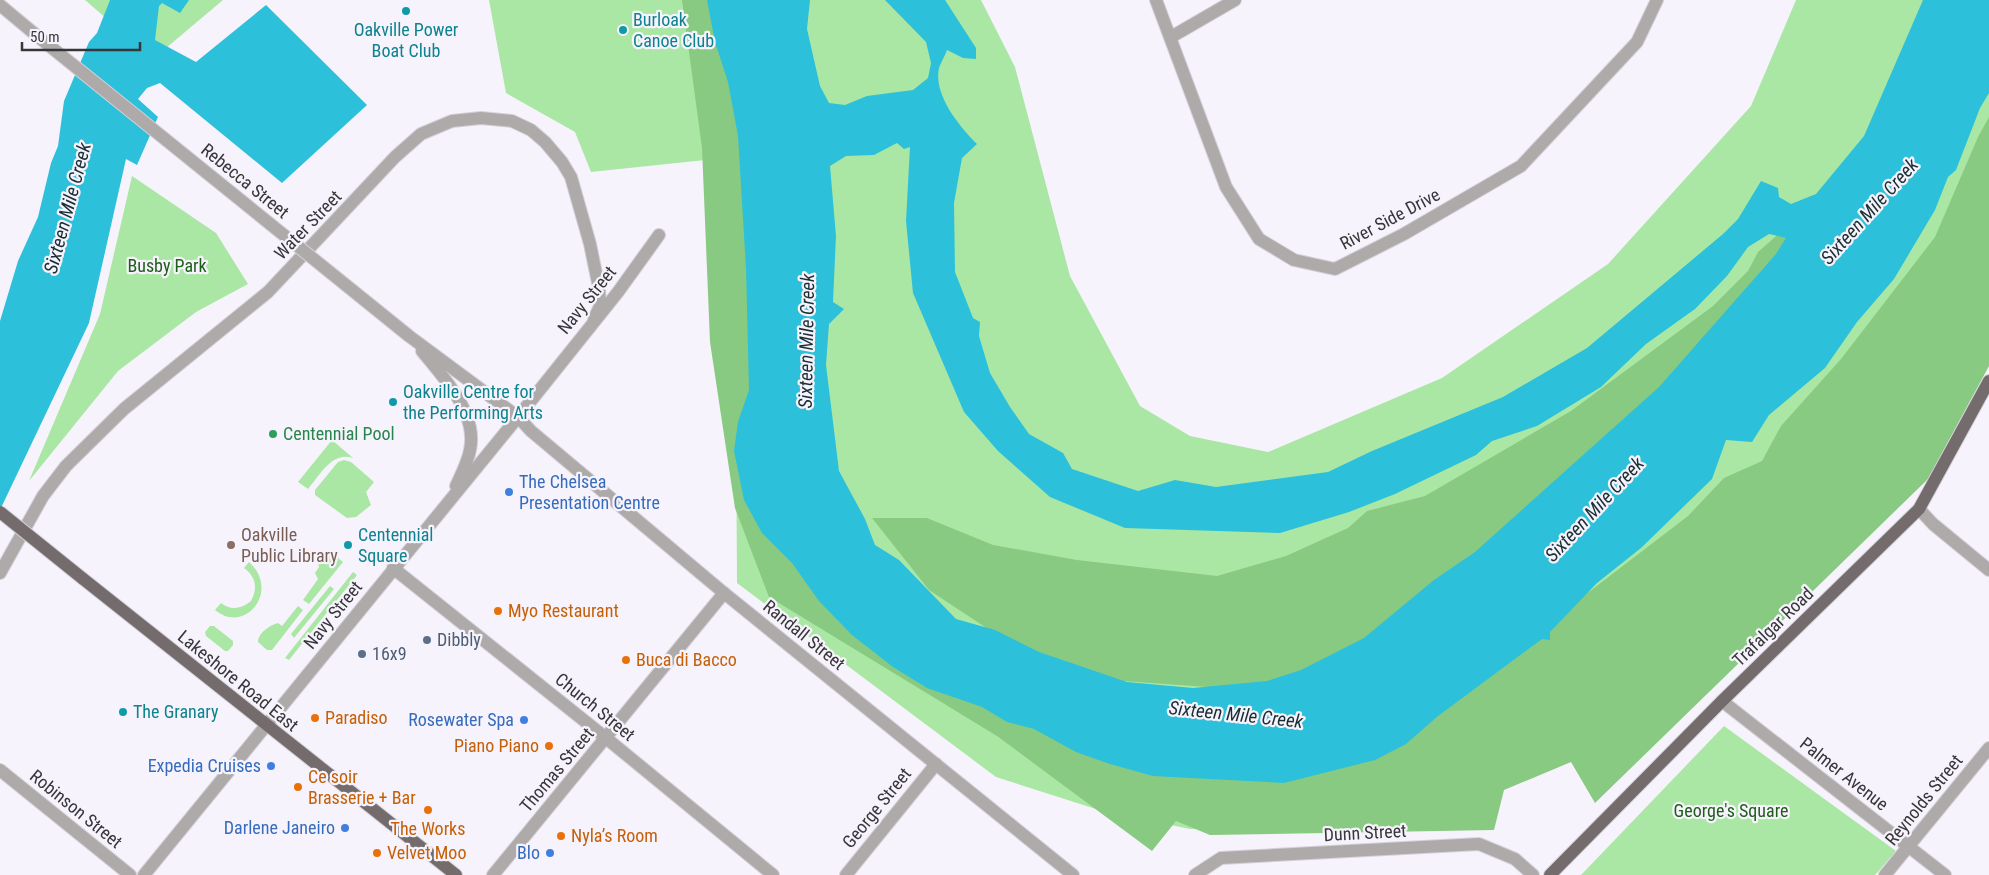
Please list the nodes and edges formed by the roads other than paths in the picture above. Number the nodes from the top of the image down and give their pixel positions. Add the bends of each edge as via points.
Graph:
1 (1156, 0) edge
2 (1235, 0) edge
3 (1657, 0) edge
4 (0, 5) edge
5 (1171, 37) junction
6 (659, 235) dead end
7 (594, 319) junction
8 (409, 336) junction
9 (1989, 381) edge
10 (518, 417) junction
11 (452, 497) junction
12 (1919, 510) junction
13 (0, 512) edge
14 (393, 568) junction
15 (1989, 570) edge
16 (0, 573) edge
17 (724, 593) junction
18 (1722, 701) junction
19 (265, 725) junction
20 (606, 738) junction
21 (1989, 748) edge
22 (936, 764) junction
23 (0, 770) edge
24 (1909, 846) junction
25 (130, 875) edge
26 (144, 875) edge
27 (456, 875) edge
28 (493, 875) edge
29 (773, 875) edge
30 (846, 875) edge
31 (1073, 875) edge
32 (1195, 875) edge
33 (1533, 875) edge
34 (1550, 875) edge
35 (1885, 875) edge
36 (1946, 875) edge

1 - 5 street, River Side Drive
2 - 5 street
3 - 5 street, River Side Drive via 1637,42 1521,166 1404,234 1335,269 1294,260 1259,240 1226,187
4 - 8 street, Rebecca Street, bridge
6 - 7 street, Navy Street
7 - 10 street, Navy Street
7 - 16 street, Water Street via 600,306 599,288 585,225 571,177 545,142 531,130 512,122 482,118 452,121 421,134 395,157 268,292 124,409 66,466 43,496
8 - 10 street, Rebecca Street
8 - 11 street via 457,396 472,436
9 - 12 main road, Trafalgar Road
10 - 11 street, Navy Street
10 - 17 street, Randall Street via 530,431
11 - 14 street, Navy Street
12 - 15 street
12 - 18 main road, Trafalgar Road
13 - 19 main road, Lakeshore Road East, bridge
14 - 19 street, Navy Street
14 - 20 street, Church Street
17 - 20 street, Thomas Street
17 - 22 street, Randall Street
18 - 24 street, Palmer Avenue
18 - 34 main road, Trafalgar Road
19 - 26 street, Navy Street
19 - 27 main road, Lakeshore Road East
20 - 28 street, Thomas Street
20 - 29 street, Church Street
21 - 24 street, Reynolds Street
22 - 30 street, George Street
22 - 31 street, Randall Street
23 - 25 street, Robinson Street
24 - 35 street, Reynolds Street
24 - 36 street, Palmer Avenue
32 - 33 street, Dunn Street via 1221,858 1479,844 1515,860

